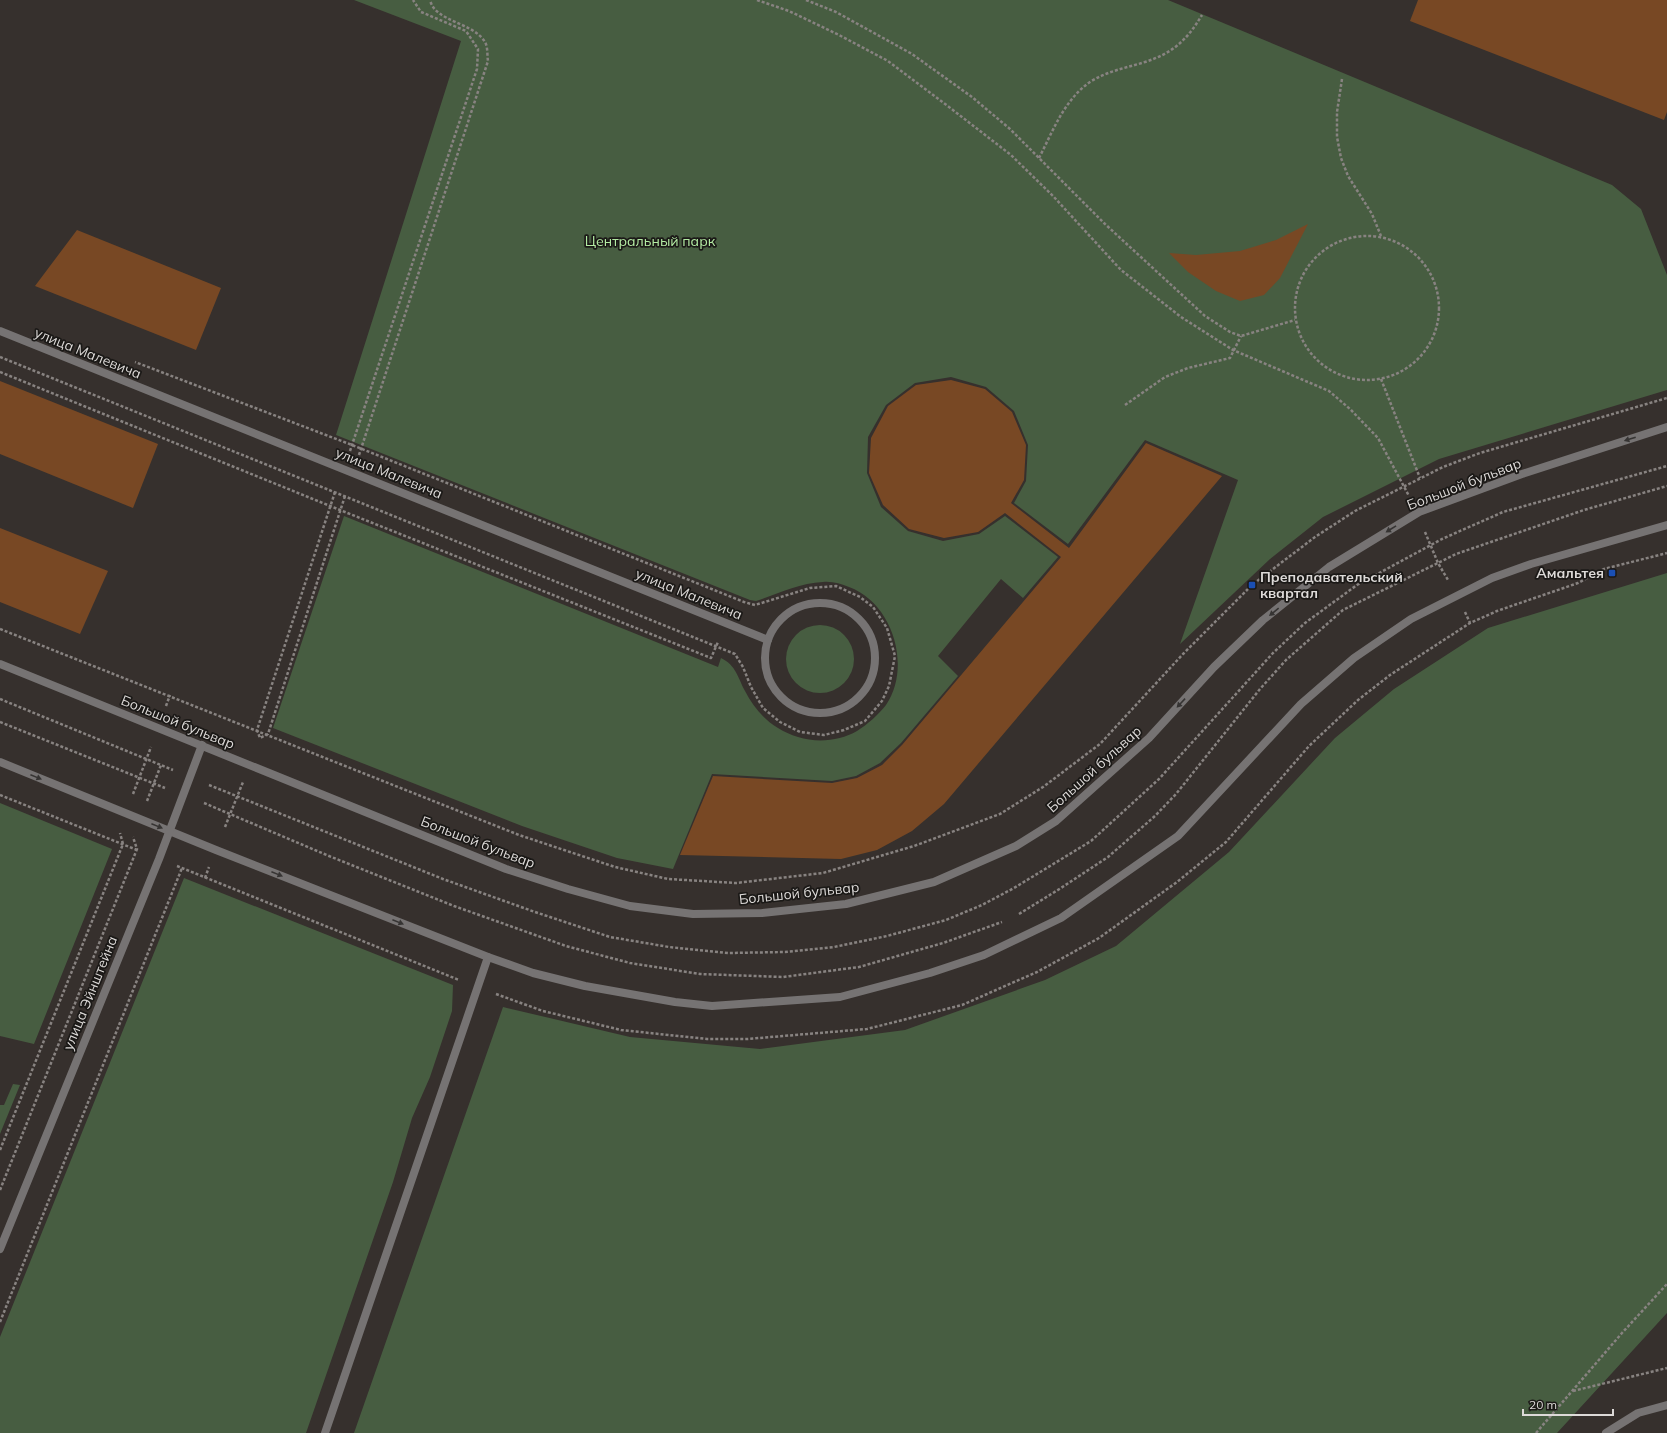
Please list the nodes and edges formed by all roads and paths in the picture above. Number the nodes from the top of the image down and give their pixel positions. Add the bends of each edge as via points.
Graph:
1 (414, 0) edge
2 (430, 0) edge
3 (757, 0) edge
4 (806, 0) edge
5 (1202, 15) dead end
6 (1342, 79) dead end
7 (1039, 158) junction
8 (1381, 236) junction
9 (1295, 320) junction
10 (0, 332) edge
11 (1241, 336) junction
12 (1233, 350) junction
13 (0, 357) edge
14 (0, 372) edge
15 (1381, 379) junction
16 (1667, 398) edge
17 (1125, 405) dead end
18 (1667, 427) edge
19 (1667, 466) edge
20 (344, 469) junction
21 (353, 472) junction
22 (1420, 478) junction
23 (1404, 486) junction
24 (1667, 486) edge
25 (335, 493) junction
26 (345, 497) junction
27 (331, 507) junction
28 (340, 510) junction
29 (1416, 513) junction
30 (1667, 525) edge
31 (1431, 546) junction
32 (1438, 563) junction
33 (1457, 595) junction
34 (1470, 623) dead end
35 (0, 629) edge
36 (768, 640) junction
37 (716, 647) dead end
38 (711, 658) dead end
39 (0, 664) edge
40 (170, 695) junction
41 (0, 699) edge
42 (166, 706) dead end
43 (0, 722) edge
44 (257, 730) junction
45 (268, 734) junction
46 (153, 741) dead end
47 (202, 745) junction
48 (146, 759) junction
49 (0, 762) edge
50 (161, 765) junction
51 (174, 770) dead end
52 (245, 776) dead end
53 (139, 777) junction
54 (154, 783) junction
55 (212, 786) dead end
56 (166, 788) dead end
57 (133, 794) dead end
58 (0, 795) edge
59 (237, 796) junction
60 (148, 800) dead end
61 (204, 803) dead end
62 (230, 814) junction
63 (225, 827) dead end
64 (119, 830) dead end
65 (170, 831) junction
66 (133, 836) dead end
67 (123, 844) junction
68 (137, 849) junction
69 (143, 852) dead end
70 (210, 865) dead end
71 (177, 866) dead end
72 (182, 868) junction
73 (205, 878) junction
74 (1016, 916) dead end
75 (1002, 922) dead end
76 (488, 958) junction
77 (478, 988) junction
78 (748, 1039) dead end
79 (0, 1150) edge
80 (0, 1190) edge
81 (0, 1249) edge
82 (1667, 1284) edge
83 (0, 1322) edge
84 (1667, 1368) edge
85 (1573, 1391) junction
86 (1667, 1406) edge
87 (325, 1433) edge
88 (1536, 1433) edge
89 (1606, 1433) edge

1 - 20 path via 421,12 466,31 478,49 477,69
2 - 21 path via 439,14 472,30 485,43 488,61
3 - 12 path via 789,11 839,35 900,70 1011,155 1053,196 1121,270 1181,317
4 - 7 path via 836,12 912,54 972,97
5 - 7 path via 1184,40 1171,51 1146,62 1114,70 1090,82 1068,102
6 - 8 path via 1337,112 1337,137 1341,158 1348,176 1372,214
7 - 11 path via 1105,224 1205,316
8 - 9 path via 1353,236 1327,246 1307,266 1296,292
8 - 15 path via 1400,243 1416,254 1428,270 1436,288 1439,307 1436,327 1428,346 1416,360 1400,372
9 - 11 path
9 - 15 path via 1302,342 1316,360 1335,373 1358,380
10 - 20 street, улица Малевича
11 - 12 path
12 - 17 path via 1230,358 1188,368 1166,377
12 - 23 path via 1329,392 1378,438
13 - 25 path
14 - 27 path
15 - 22 path
16 - 22 path via 1480,453
18 -> 29 street, Большой бульвар via 1522,474
19 - 31 path via 1503,512
20 - 21 street, улица Малевича
20 - 25 path
21 - 26 path
21 - 36 street, улица Малевича
22 - 23 path
23 - 29 path
23 - 45 path via 1355,511 1315,537 1252,585 1183,654 1100,744 1043,788 1000,814 914,846 823,873 736,883 668,879 615,867 519,835
24 - 32 path via 1584,510 1456,554
25 - 26 path
25 - 27 path
26 - 28 path
26 - 37 path
27 - 28 path
27 - 44 path
28 - 38 path
28 - 45 path
29 - 31 path
29 -> 47 street, Большой бульвар via 1329,567 1263,620 1214,667 1149,738 1056,821 1016,846 934,882 846,904 762,913 693,914 630,906 506,869
30 - 33 street via 1531,564 1492,578
31 - 32 path
31 - 59 path via 1357,586 1305,623 1273,653 1159,779 1091,841 982,905 946,920 887,936 834,947 785,952 728,953 610,937 443,878
32 - 33 path
32 - 74 path via 1343,610 1286,660 1265,683 1176,794 1155,816 1108,857
33 - 34 path
33 - 76 street via 1411,619 1354,658 1301,704 1178,836 1061,918 984,955 930,973 840,997 712,1006 674,1002 586,986 533,973
35 - 40 path
36 - 36 street via 765,661 770,682 783,700 802,711 823,714 844,709 862,695 872,677 876,656 870,635 857,617 838,606 817,603 796,608 779,621
39 - 47 street, Большой бульвар
40 - 42 path
40 - 44 path
41 - 48 path
43 - 53 path
44 - 45 path
44 - 45 path via 260,738
46 - 48 path
47 - 65 street, улица Эйнштейна
48 - 50 path
48 - 53 path
49 -> 65 street
50 - 51 path
50 - 54 path
52 - 59 path
53 - 54 path
53 - 57 path
54 - 56 path
54 - 60 path
55 - 59 path
58 - 67 path
59 - 62 path
61 - 62 path
62 - 63 path
62 - 75 path via 454,906 566,946 630,963 700,974 783,977 859,967 943,943
64 - 67 path
65 -> 76 street
65 - 81 street, улица Эйнштейна
66 - 68 path
67 - 68 path
67 - 79 path
68 - 69 path
68 - 80 path
70 - 73 path
71 - 72 path
72 - 73 path
72 - 83 path
73 - 77 path
76 - 77 street
77 - 78 path via 543,1011 621,1030 707,1039
77 - 87 street
82 - 85 path
84 - 85 path
85 - 88 path
86 - 89 street via 1638,1413

